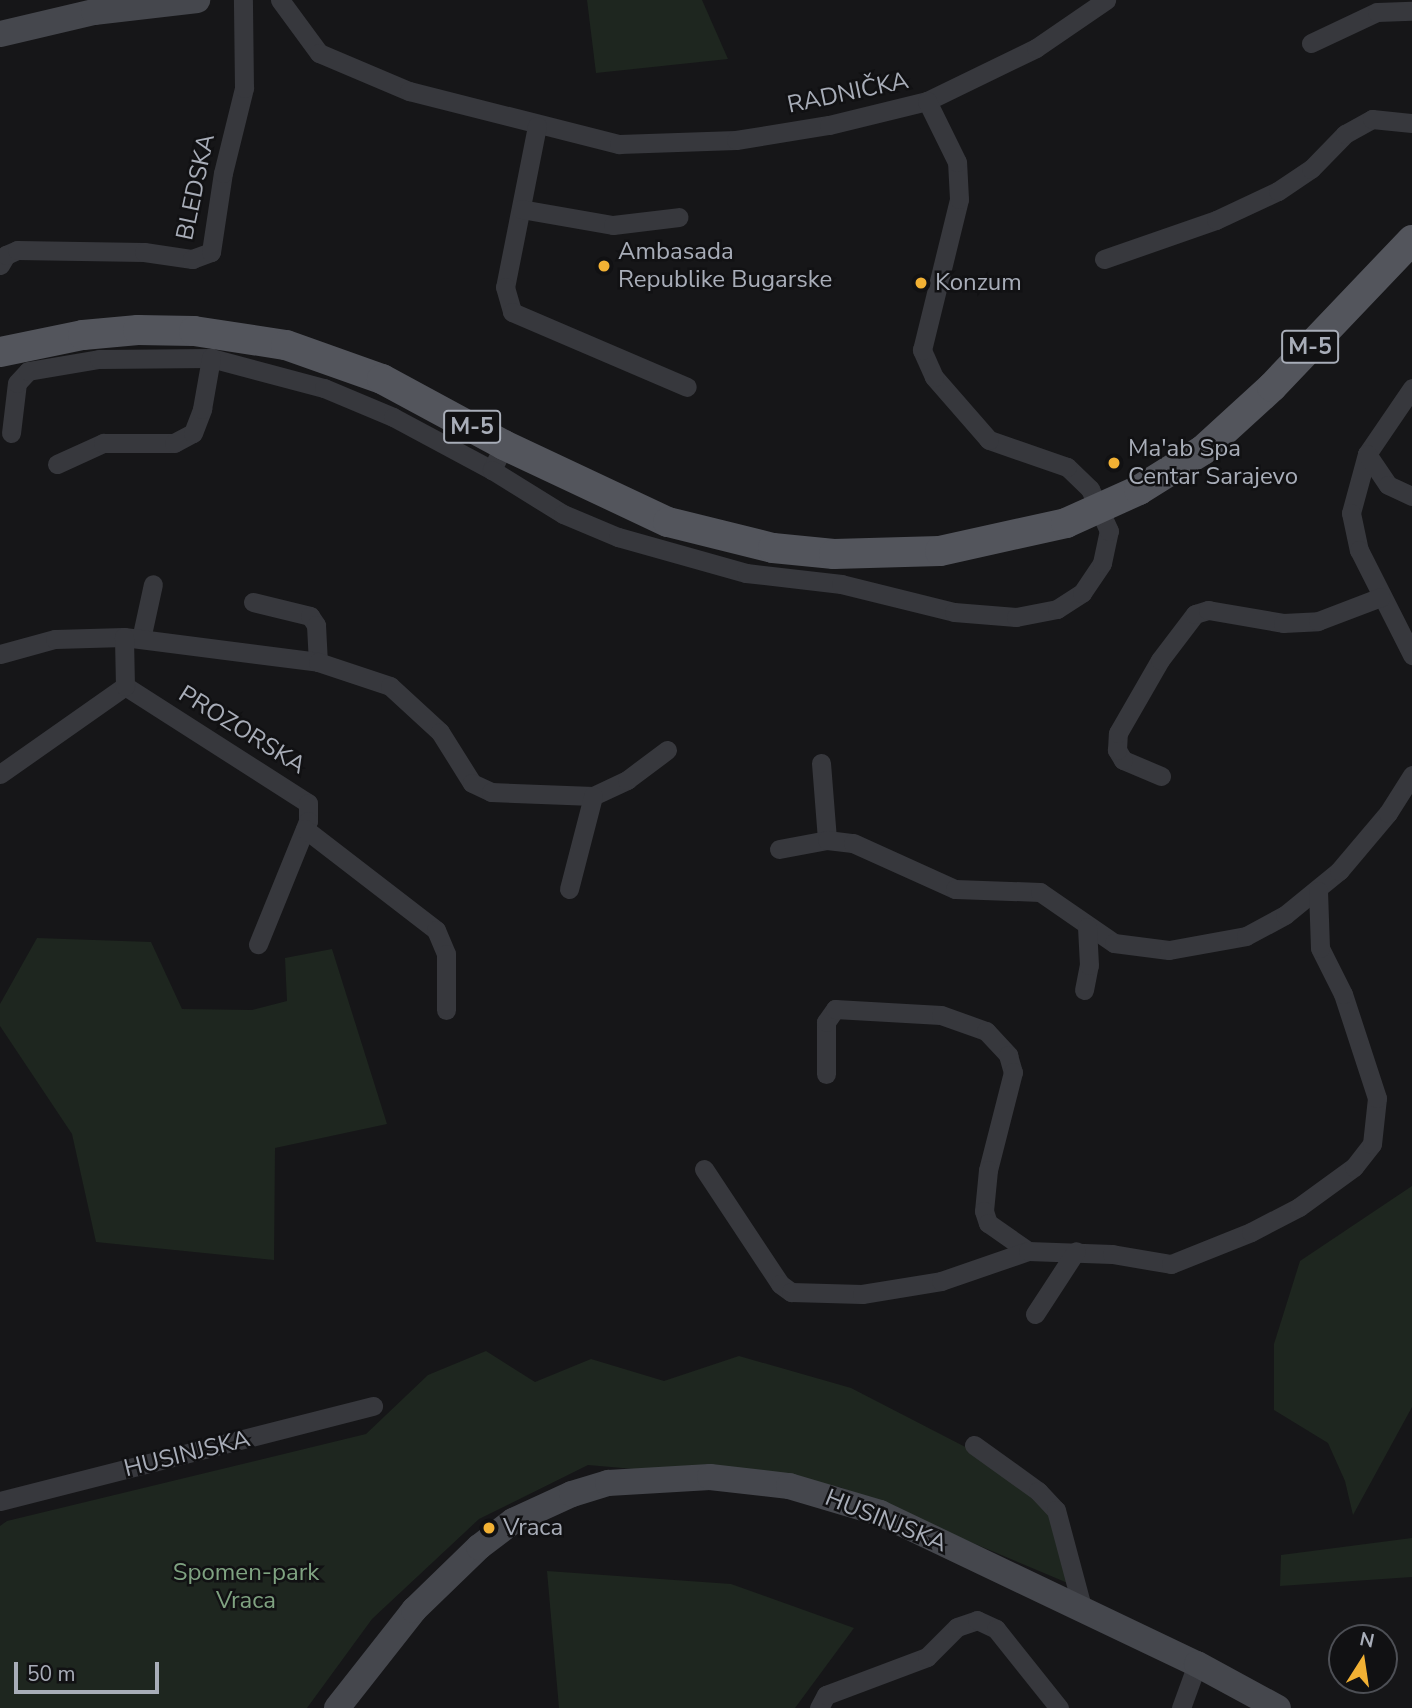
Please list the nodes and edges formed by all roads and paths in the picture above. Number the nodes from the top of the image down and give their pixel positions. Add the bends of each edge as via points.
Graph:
1 (197, 0) edge
2 (243, 0) edge
3 (281, 0) edge
4 (1106, 0) edge
5 (1412, 11) edge
6 (0, 34) edge
7 (1311, 43) dead end
8 (927, 101) junction
9 (1412, 123) edge
10 (537, 126) junction
11 (521, 208) junction
12 (679, 217) dead end
13 (1412, 240) edge
14 (1104, 259) dead end
15 (0, 265) edge
16 (0, 352) edge
17 (211, 358) junction
18 (687, 387) dead end
19 (1412, 388) edge
20 (11, 433) dead end
21 (1367, 454) junction
22 (498, 458) junction
23 (57, 464) dead end
24 (1412, 496) edge
25 (153, 584) dead end
26 (1381, 597) junction
27 (253, 602) dead end
28 (133, 638) junction
29 (0, 654) edge
30 (1412, 655) edge
31 (318, 662) junction
32 (125, 686) junction
33 (667, 750) dead end
34 (821, 763) dead end
35 (0, 774) edge
36 (1161, 776) dead end
37 (1410, 788) edge
38 (593, 796) junction
39 (305, 829) junction
40 (827, 840) junction
41 (779, 849) dead end
42 (569, 889) dead end
43 (1318, 891) junction
44 (1087, 927) junction
45 (258, 944) dead end
46 (1084, 990) dead end
47 (446, 1010) dead end
48 (826, 1074) dead end
49 (704, 1169) dead end
50 (1028, 1251) junction
51 (1076, 1251) junction
52 (1035, 1314) dead end
53 (373, 1406) dead end
54 (974, 1445) dead end
55 (0, 1501) edge
56 (1083, 1611) junction
57 (1197, 1664) junction
58 (337, 1708) edge
59 (818, 1708) edge
60 (1059, 1708) edge
61 (1181, 1708) edge
62 (1279, 1708) edge

1 - 6 main road via 94,12
2 - 15 street, BLEDSKA via 244,88 223,173 211,252 192,259 144,252 17,250 6,255
3 - 10 street, RADNIČKA via 319,53 409,91
4 - 8 street via 1036,48
5 - 7 street via 1377,12
8 - 10 street, RADNIČKA via 829,125 736,140 619,144
8 - 22 street, RADNIČKA via 957,162 960,199 956,228 925,325 925,359 963,414 989,440 1067,467 1090,489 1109,531 1102,563 1082,593 1057,609 1016,617 954,612 841,584 746,573 618,537 563,514
9 - 14 street via 1371,119 1345,134 1311,169 1278,191 1216,220
10 - 11 street
11 - 12 street via 613,225
11 - 18 street via 505,287 512,312
13 - 22 main road, M-5, bridge via 1272,387 1203,450 1139,490 1066,523 940,551 834,554 723,540
16 - 22 main road, M-5 via 83,335 138,330 194,331 286,345 382,379
17 - 20 street, RADNIČKA via 99,359 28,371 17,383
17 - 22 street, RADNIČKA via 324,388
17 - 23 street via 193,433 174,443 103,443
19 - 21 street
21 - 24 street via 1388,485
21 - 26 street via 1351,513 1359,551
25 - 28 street
26 - 30 street
26 - 36 street via 1318,621 1283,623 1208,610 1195,614 1160,660 1118,733 1117,750 1124,760
27 - 31 street via 310,616 316,625
28 - 29 street via 55,639
28 - 31 street
28 - 32 street
31 - 38 street via 390,686 440,732 472,783 491,792
32 - 35 street
32 - 39 street, PROZORSKA via 305,799 309,812
33 - 38 street via 627,780
34 - 40 street
37 - 43 street
38 - 42 street
39 - 45 street, PROZORSKA
39 - 47 street via 436,930 446,954
40 - 41 street
40 - 44 street via 853,843 955,889 1040,892
43 - 44 street via 1246,936 1169,950 1114,943
43 - 51 street via 1320,948 1343,994 1377,1098 1372,1144 1354,1167 1299,1207 1171,1264
44 - 46 street via 1089,965
48 - 50 street via 826,1022 835,1009 941,1015 986,1031 1008,1055 1013,1072 988,1170 984,1211 997,1232
49 - 50 street via 780,1284 792,1293 862,1294 941,1281
50 - 51 street
51 - 52 street
53 - 55 street, HUSINJSKA
54 - 56 street via 1038,1491 1056,1510
56 - 57 main road, HUSINJSKA
56 - 58 main road, HUSINJSKA via 908,1526 839,1498 789,1486 710,1477 608,1483 513,1521 479,1547 414,1610
57 - 61 street
57 - 62 main road, HUSINJSKA
59 - 60 street via 827,1695 926,1657 957,1627 977,1620 996,1629

